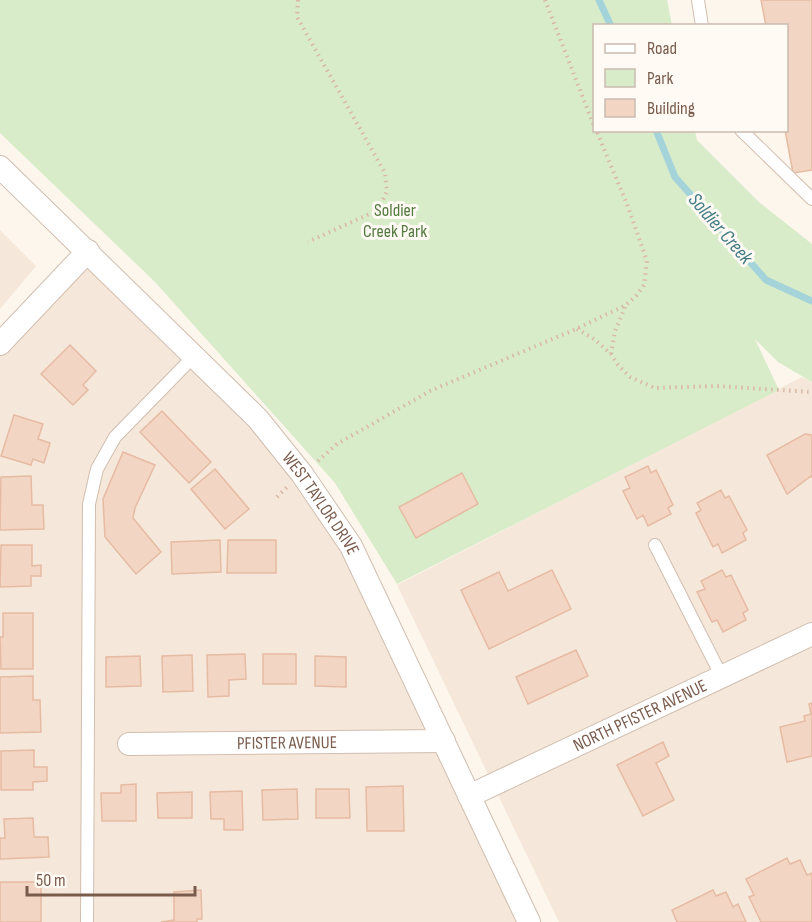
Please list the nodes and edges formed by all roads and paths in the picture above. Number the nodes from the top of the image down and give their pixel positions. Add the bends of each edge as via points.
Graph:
1 (298, 0) edge
2 (545, 0) edge
3 (699, 0) edge
4 (702, 24) edge
5 (593, 123) edge
6 (597, 132) edge
7 (743, 132) edge
8 (0, 167) edge
9 (812, 199) edge
10 (308, 242) dead end
11 (88, 251) junction
12 (626, 304) junction
13 (576, 329) junction
14 (0, 344) edge
15 (611, 354) junction
16 (195, 355) junction
17 (812, 392) edge
18 (302, 474) junction
19 (277, 497) dead end
20 (655, 545) dead end
21 (812, 634) edge
22 (722, 676) junction
23 (444, 741) junction
24 (129, 744) dead end
25 (469, 796) junction
26 (87, 922) edge
27 (529, 922) edge

1 - 10 path via 297,17 385,173 387,191 378,210
2 - 5 path
3 - 4 lane
6 - 12 path via 646,261 644,285
7 - 9 lane
8 - 11 street, WEST TAYLOR DRIVE
11 - 14 street
11 - 16 street, WEST TAYLOR DRIVE
12 - 13 path
12 - 15 path
13 - 15 path
13 - 18 path via 430,391 338,444
15 - 17 path via 630,376 656,388 716,386
16 - 18 street, WEST TAYLOR DRIVE via 258,419
16 - 26 lane via 115,437 97,469 89,504
18 - 19 path
18 - 23 street, WEST TAYLOR DRIVE via 351,546
20 - 22 lane
21 - 22 street, NORTH PFISTER AVENUE
22 - 25 street, NORTH PFISTER AVENUE
23 - 24 street, PFISTER AVENUE
23 - 25 street, WEST TAYLOR DRIVE
25 - 27 street, WEST TAYLOR DRIVE

